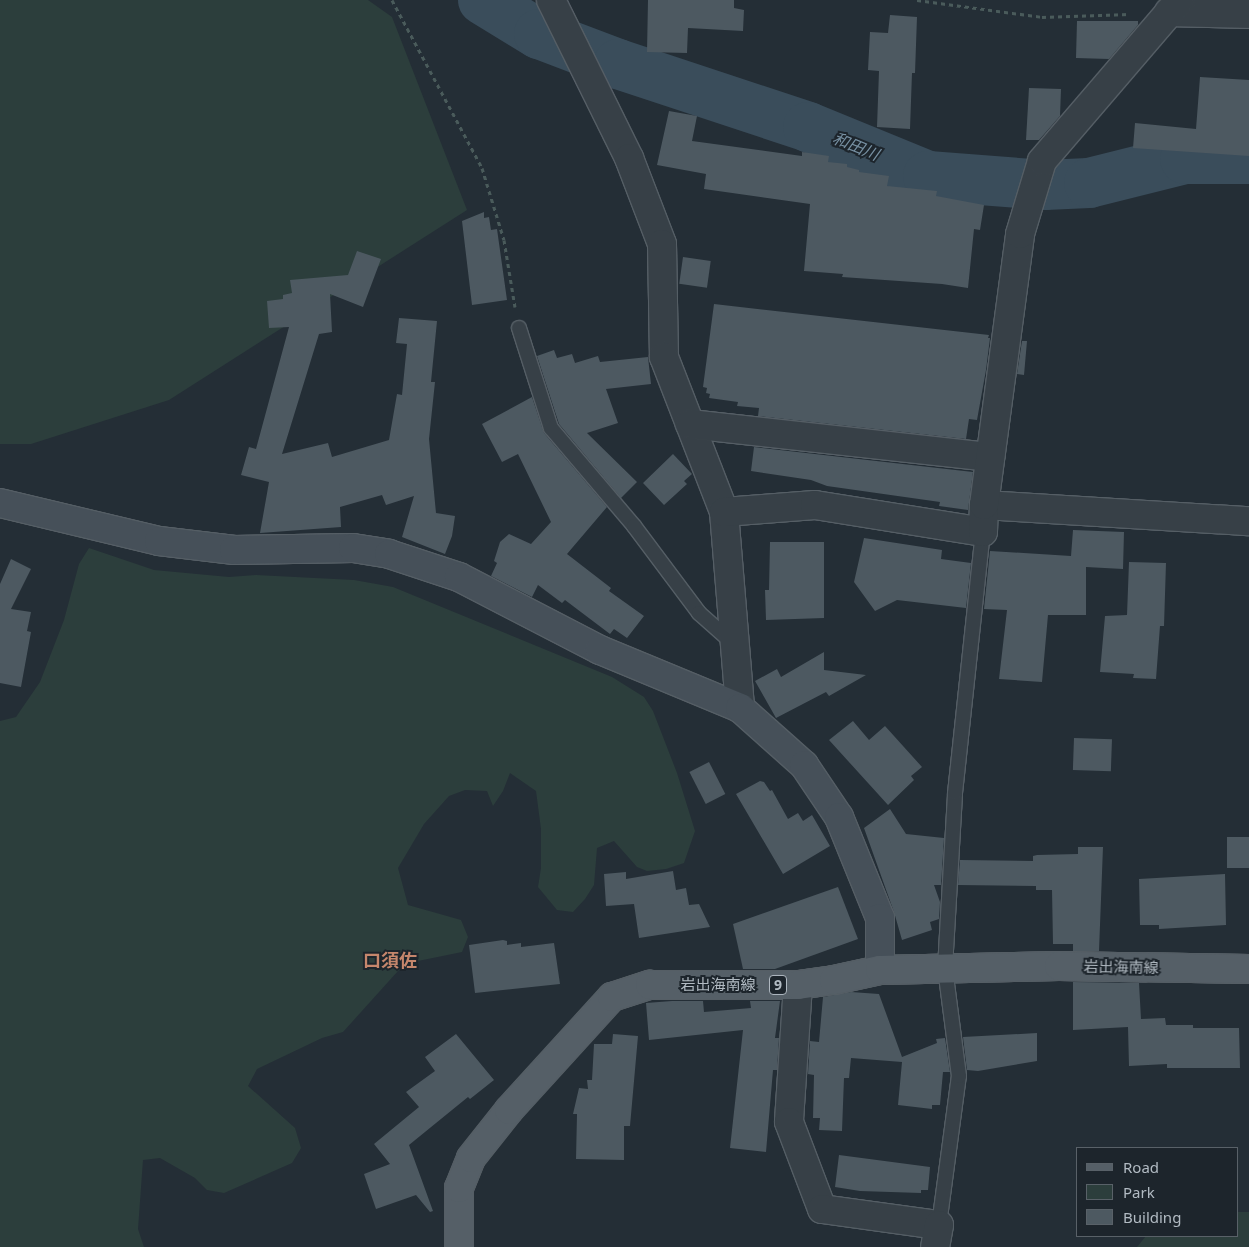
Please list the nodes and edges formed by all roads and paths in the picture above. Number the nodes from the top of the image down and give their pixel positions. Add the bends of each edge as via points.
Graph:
1 (392, 0) edge
2 (551, 0) edge
3 (917, 0) edge
4 (1175, 6) edge
5 (1249, 14) edge
6 (519, 328) joint
7 (690, 424) junction
8 (990, 457) junction
9 (0, 503) edge
10 (984, 505) junction
11 (724, 512) junction
12 (1249, 521) edge
13 (983, 532) junction
14 (735, 645) junction
15 (740, 708) junction
16 (945, 968) junction
17 (1249, 969) edge
18 (880, 970) junction
19 (798, 985) junction
20 (937, 1236) edge
21 (459, 1247) edge

1 - 6 path via 482,168 504,240
2 - 7 street via 629,158 662,244 664,358
3 - 4 path via 1042,17
4 - 5 street
4 - 8 street via 1042,161 1020,234
6 - 14 lane via 550,428 634,526 699,612
7 - 8 street
7 - 11 street
8 - 10 street
9 - 15 street via 178,543 234,550 353,548 389,554 459,577 600,650
10 - 12 street
10 - 13 street
11 - 13 street via 815,505
11 - 14 street
13 - 16 lane via 955,794
14 - 15 street
15 - 18 street via 804,765 839,817 880,918
16 - 17 main road, 岩出海南線 / 9
16 - 18 main road, 岩出海南線 / 9
16 - 20 lane via 958,1076
18 - 19 main road, 岩出海南線 / 9
19 - 20 street via 789,1122 822,1209
19 - 21 main road, 岩出海南線 / 9 via 650,985 612,997 509,1110 470,1158 459,1188

